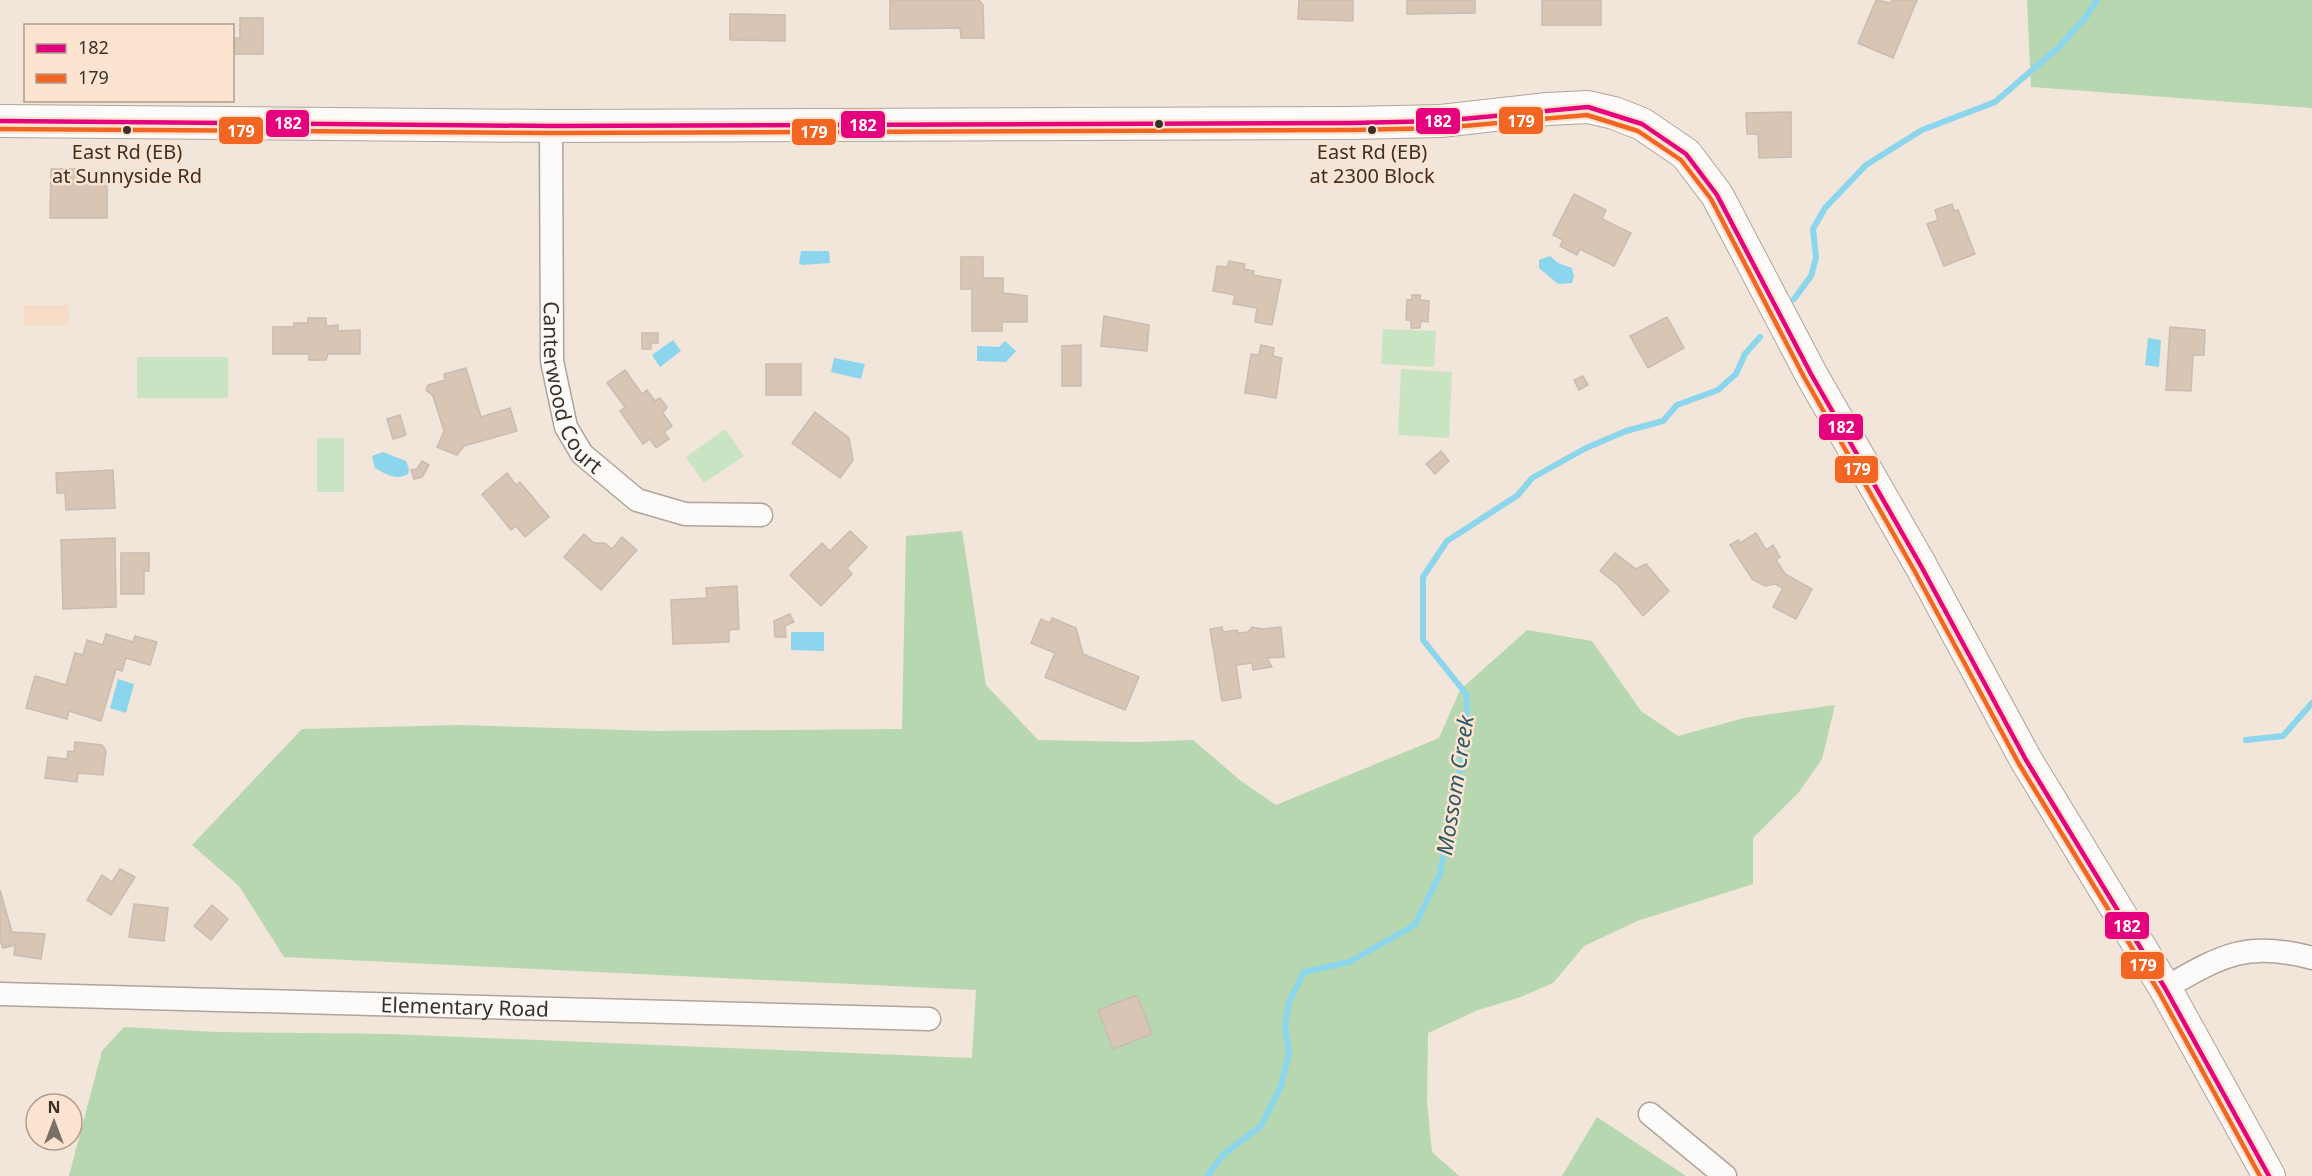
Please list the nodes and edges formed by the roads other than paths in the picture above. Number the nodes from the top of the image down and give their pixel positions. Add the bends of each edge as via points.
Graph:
1 (0, 121) edge
2 (551, 126) junction
3 (761, 515) dead end
4 (2312, 958) edge
5 (2165, 988) junction
6 (0, 994) edge
7 (929, 1019) dead end
8 (1650, 1114) dead end
9 (1725, 1176) edge
10 (2269, 1176) edge

1 - 2 main road
2 - 3 street, Canterwood Court via 552,361 566,427 582,454 636,500 685,514
2 - 5 main road via 1351,123 1441,121 1588,107 1642,124 1686,154 1717,195 1811,374 2026,760
4 - 5 street via 2261,948 2245,951 2224,956
5 - 10 main road
6 - 7 street, Elementary Road
8 - 9 street

